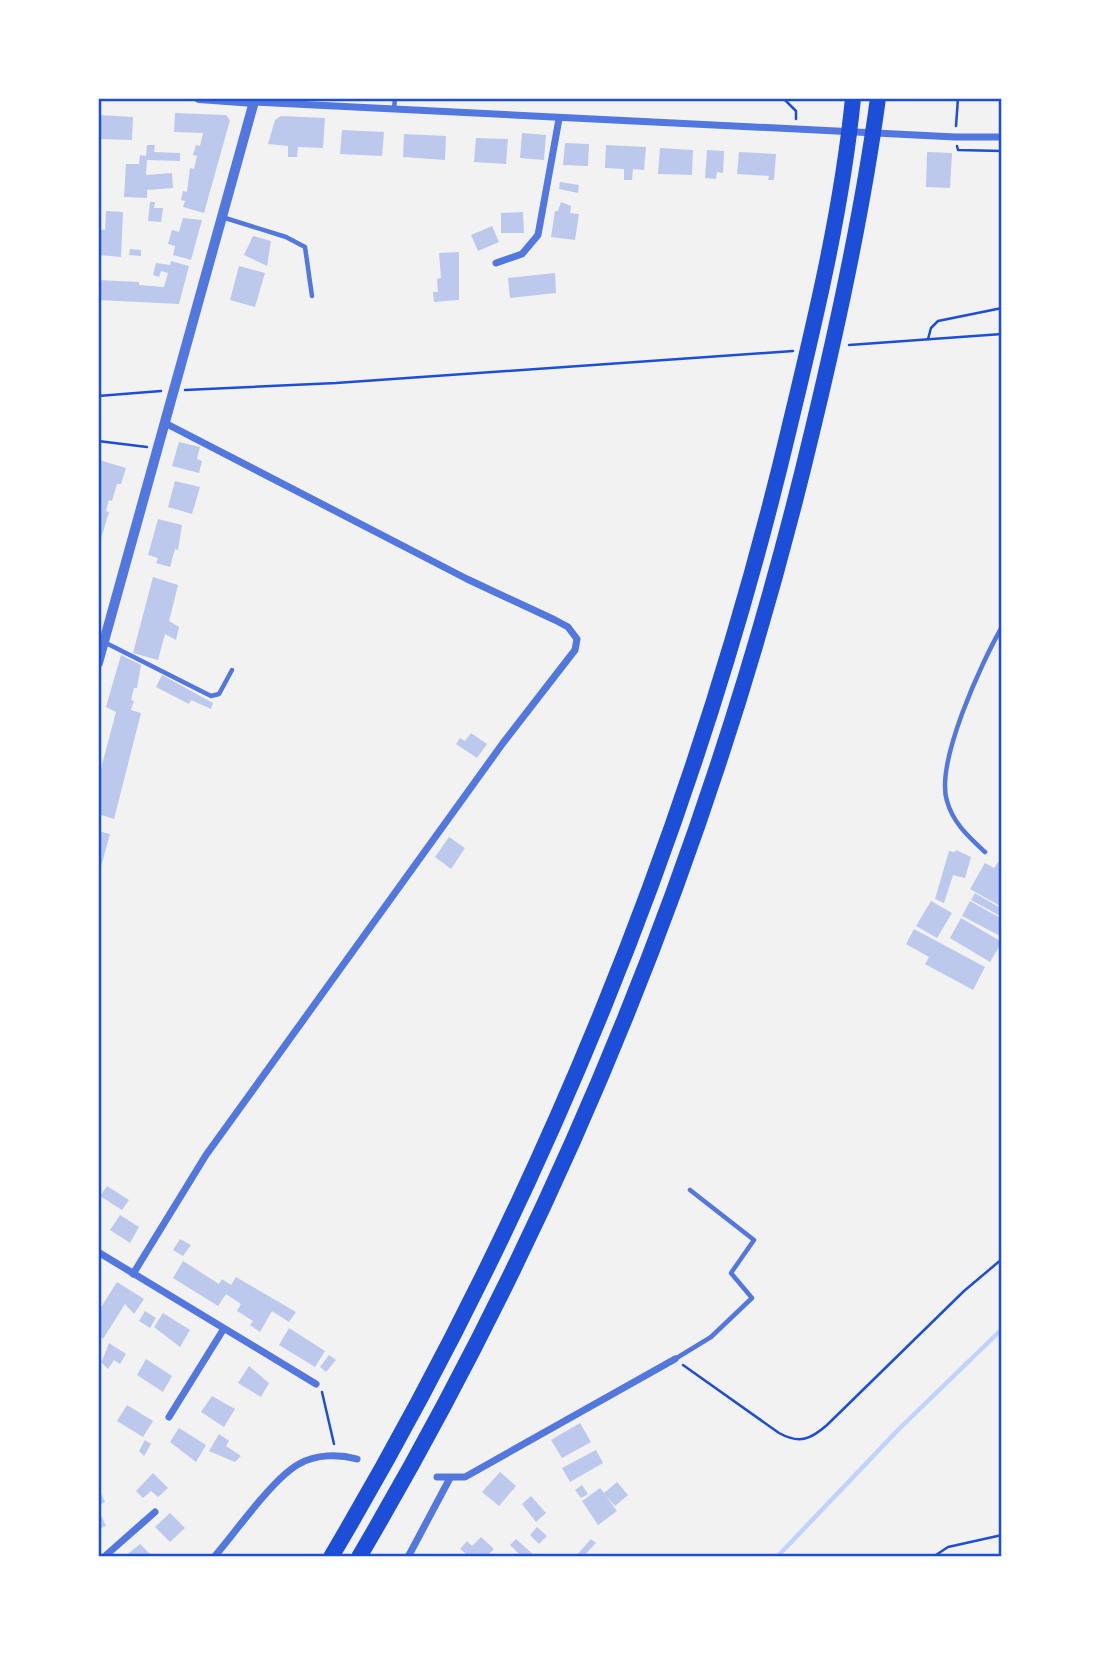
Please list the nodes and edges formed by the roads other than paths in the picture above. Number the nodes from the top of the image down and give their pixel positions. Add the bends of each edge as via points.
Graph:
1 (199, 98) edge
2 (395, 98) edge
3 (254, 100) edge
4 (853, 105) edge
5 (877, 105) edge
6 (394, 109) junction
7 (559, 119) junction
8 (1002, 137) edge
9 (222, 217) junction
10 (496, 263) dead end
11 (312, 296) dead end
12 (165, 421) junction
13 (1002, 627) edge
14 (104, 642) junction
15 (98, 663) edge
16 (232, 670) dead end
17 (985, 852) dead end
18 (690, 1190) dead end
19 (98, 1252) edge
20 (133, 1274) junction
21 (223, 1330) junction
22 (675, 1359) joint
23 (316, 1384) road end
24 (169, 1417) dead end
25 (358, 1459) dead end
26 (437, 1477) dead end
27 (450, 1478) junction
28 (155, 1512) dead end
29 (104, 1557) edge
30 (214, 1557) edge
31 (331, 1557) edge
32 (359, 1557) edge
33 (408, 1557) edge

1 - 3 street
2 - 6 lane
3 - 6 street
3 - 9 street
4 - 31 highway via 803,373 767,522 691,774 647,899 503,1233 440,1361
5 - 32 highway via 828,368 790,527 715,781 670,908 587,1109 478,1343
6 - 7 street
7 - 8 street
7 - 10 street via 538,235 522,254
9 - 11 lane via 305,247
9 - 12 street
12 - 14 street
12 - 20 street via 346,518 555,620 578,639 575,650 206,1155
13 - 17 lane via 955,733 946,772 946,799 955,818
14 - 15 street
14 - 16 lane via 211,696 219,694
18 - 22 lane via 754,1240 731,1273 752,1298 711,1337
19 - 20 street
20 - 21 street
21 - 23 street
21 - 24 street
22 - 27 street via 465,1476
25 - 30 street via 335,1455 299,1464
26 - 27 street
27 - 33 street
28 - 29 street

